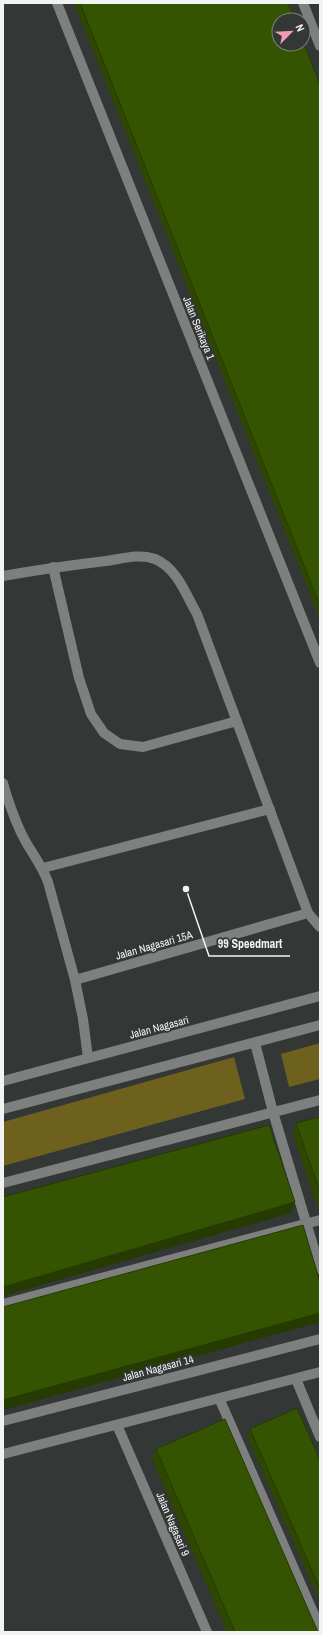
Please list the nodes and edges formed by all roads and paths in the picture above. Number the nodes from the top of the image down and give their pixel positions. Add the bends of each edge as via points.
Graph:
1 (56, 3) edge
2 (303, 3) edge
3 (320, 46) edge
4 (53, 567) junction
5 (3, 576) edge
6 (320, 663) edge
7 (236, 721) junction
8 (3, 783) edge
9 (270, 809) junction
10 (43, 868) junction
11 (308, 913) junction
12 (320, 927) edge
13 (75, 980) junction
14 (320, 996) edge
15 (320, 1025) edge
16 (255, 1043) junction
17 (88, 1058) junction
18 (3, 1081) edge
19 (320, 1100) edge
20 (3, 1109) edge
21 (273, 1112) junction
22 (3, 1183) edge
23 (320, 1220) edge
24 (308, 1223) junction
25 (320, 1269) edge
26 (3, 1304) edge
27 (320, 1339) edge
28 (320, 1372) edge
29 (296, 1379) junction
30 (219, 1398) junction
31 (3, 1421) edge
32 (117, 1425) junction
33 (320, 1437) edge
34 (3, 1454) edge
35 (320, 1628) edge
36 (207, 1632) edge

1 - 6 street, Jalan Serikaya 1
2 - 3 street
4 - 5 street
4 - 7 street via 139,557 155,559 170,569 197,614
4 - 7 street via 79,678 91,714 104,733 120,744 143,747
7 - 9 street
8 - 10 street via 17,822
9 - 10 street
9 - 11 street
10 - 13 street
11 - 12 street
11 - 13 street, Jalan Nagasari 15A
13 - 17 street
14 - 17 street, Jalan Nagasari
15 - 16 street
16 - 20 street
16 - 21 street
17 - 18 street, Jalan Nagasari
19 - 21 street
21 - 22 street
21 - 24 street
23 - 24 street
24 - 25 street
24 - 26 street
27 - 31 street, Jalan Nagasari 14
28 - 29 street
29 - 30 street
29 - 33 street
30 - 32 street
30 - 35 street
32 - 34 street
32 - 36 street, Jalan Nagasari 9

